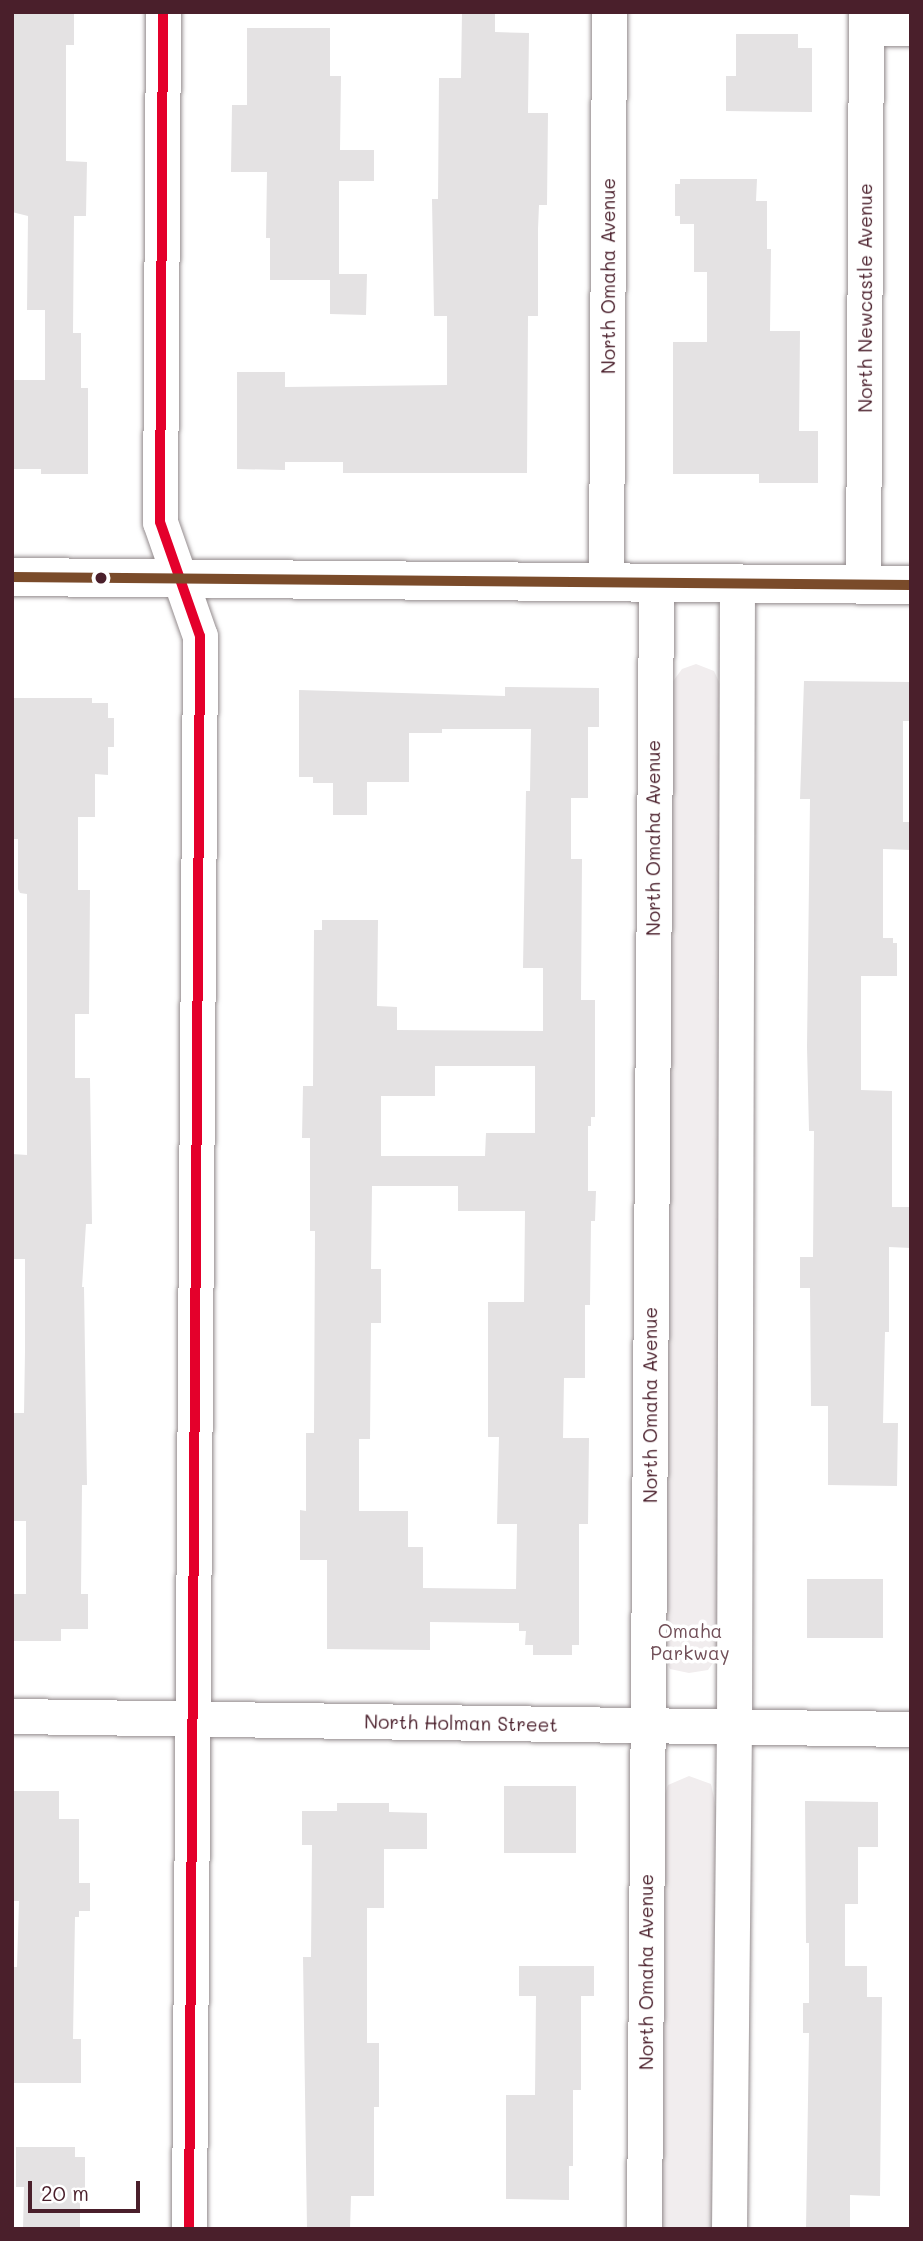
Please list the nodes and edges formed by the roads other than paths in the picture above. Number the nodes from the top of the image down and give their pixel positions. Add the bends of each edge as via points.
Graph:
1 (163, 12) edge
2 (609, 12) edge
3 (866, 20) edge
4 (911, 28) edge
5 (12, 577) edge
6 (180, 578) junction
7 (606, 581) junction
8 (656, 582) junction
9 (737, 583) junction
10 (863, 584) junction
11 (911, 584) edge
12 (12, 1717) edge
13 (192, 1720) junction
14 (647, 1726) junction
15 (734, 1727) junction
16 (911, 1729) edge
17 (189, 2229) edge
18 (644, 2229) edge
19 (729, 2229) edge

1 - 6 street via 160,522
2 - 7 street, North Omaha Avenue
3 - 4 street
3 - 10 street, North Newcastle Avenue
5 - 6 main road
6 - 7 main road
6 - 13 street via 201,646
7 - 8 main road
8 - 9 main road
8 - 14 street, North Omaha Avenue
9 - 10 main road
9 - 15 street
10 - 11 main road
12 - 13 street, North Holman Street
13 - 14 street, North Holman Street
13 - 17 street
14 - 15 street, North Holman Street
14 - 18 street, North Omaha Avenue
15 - 16 street, North Holman Street
15 - 19 street

